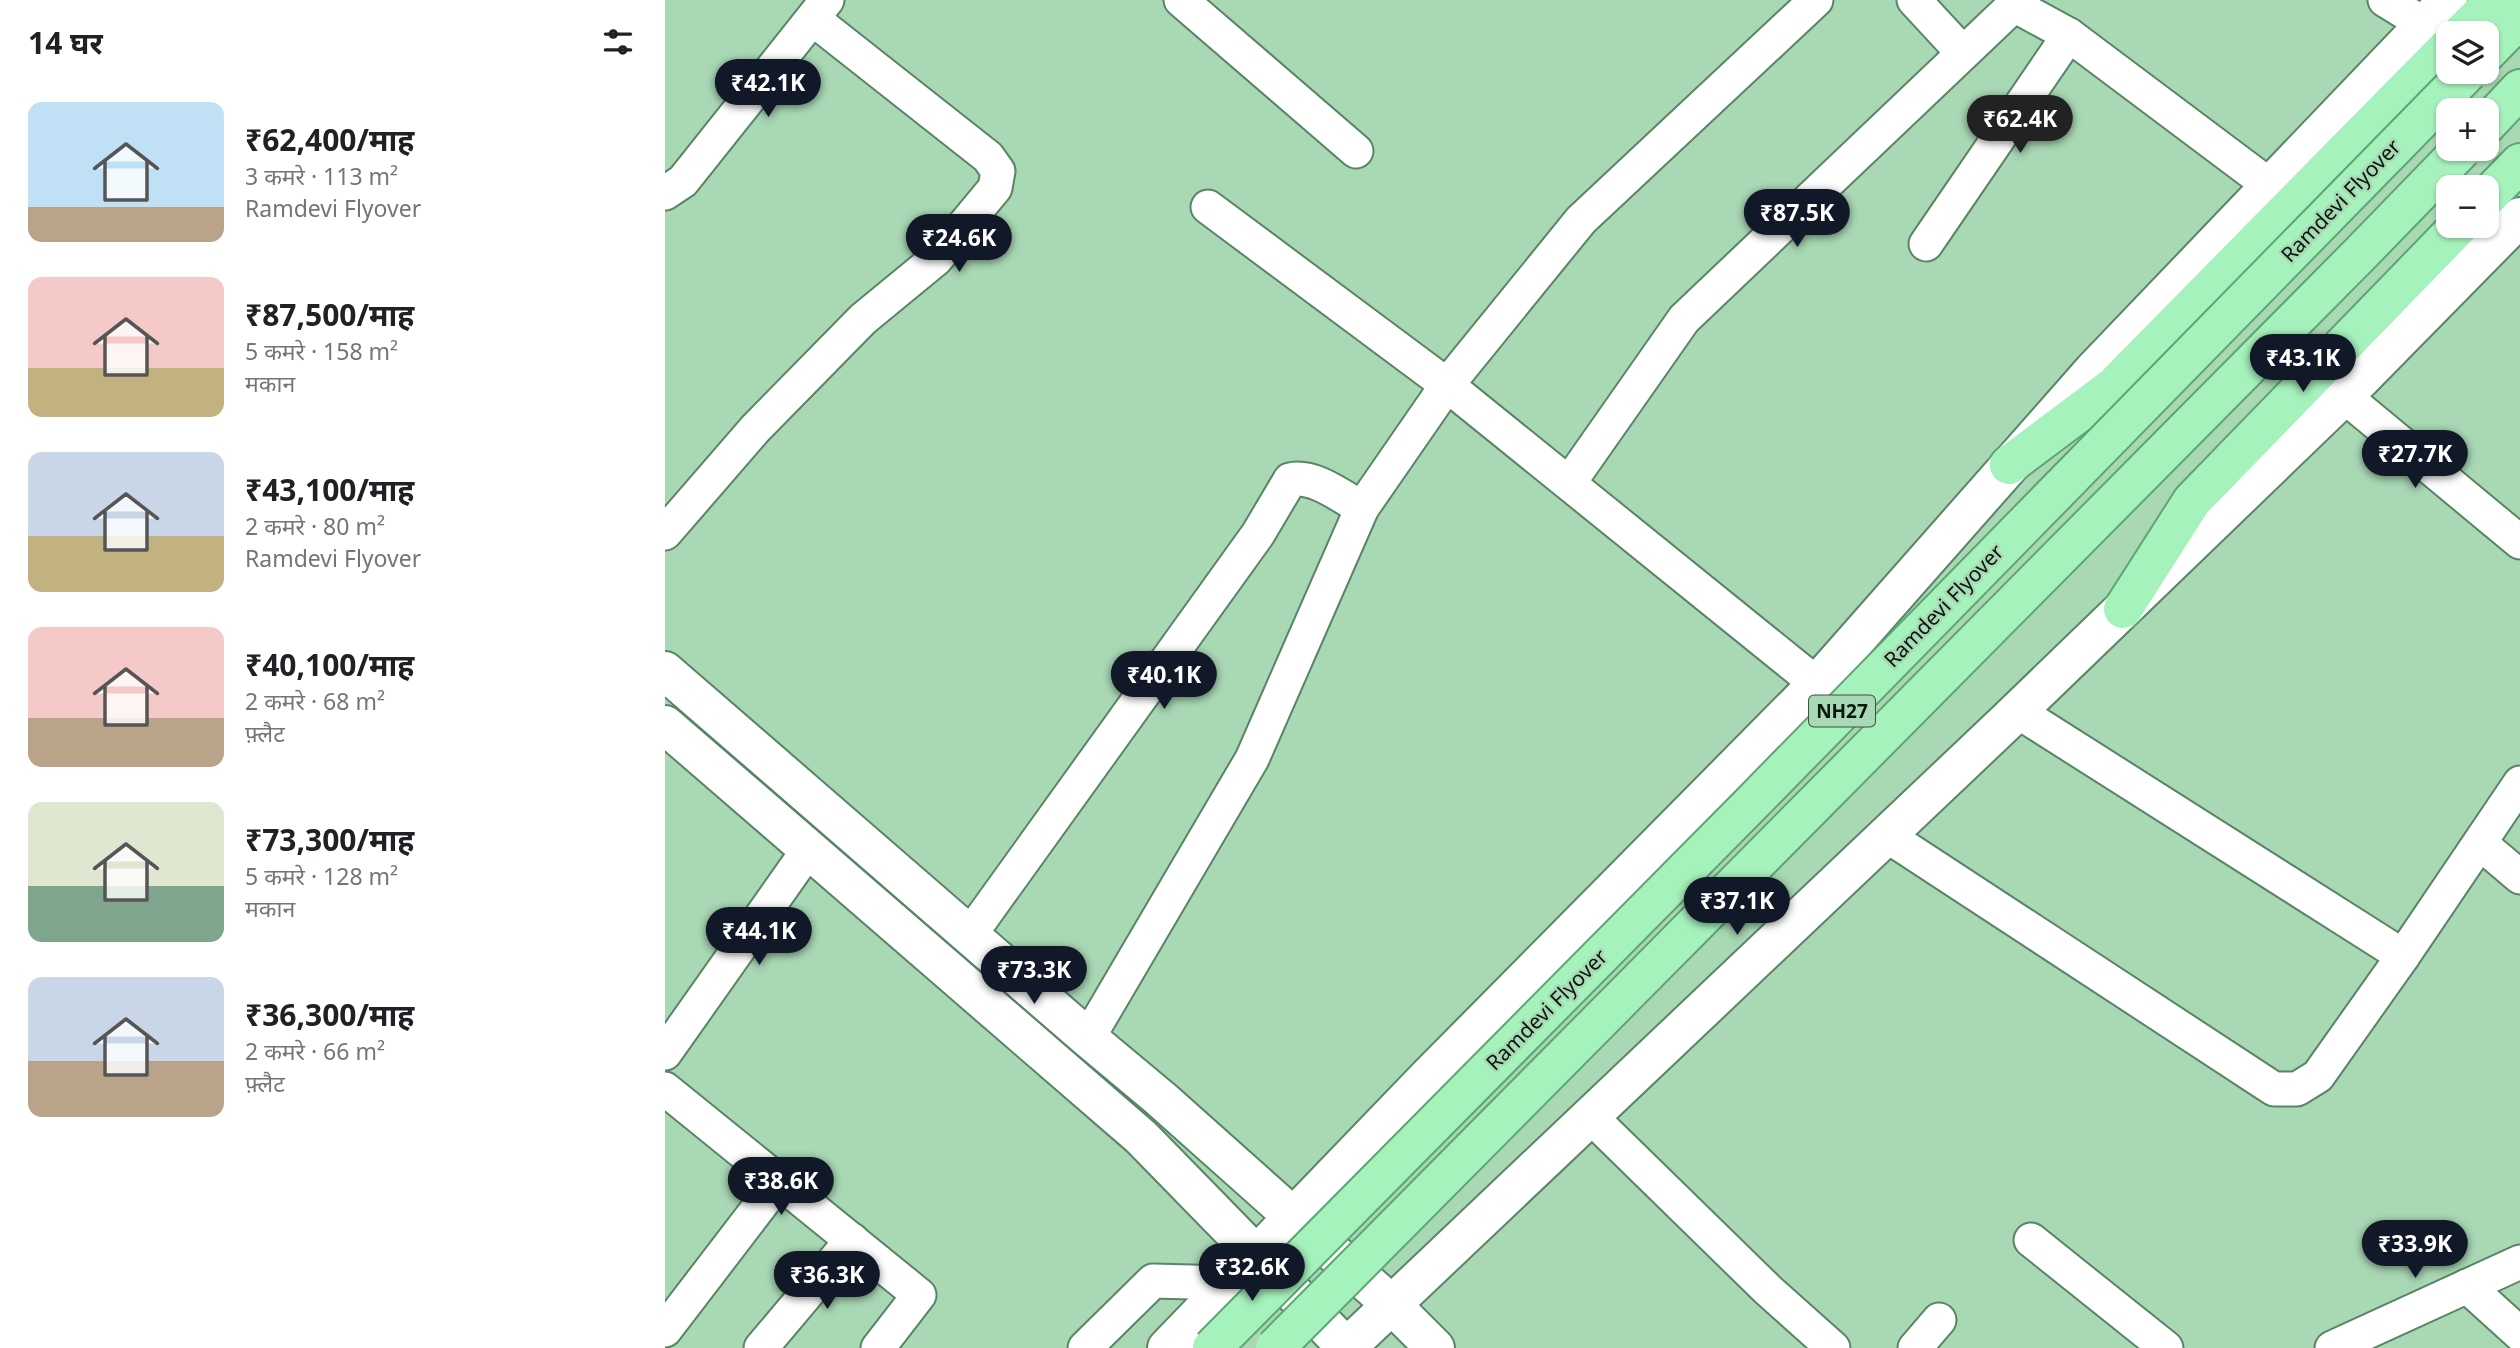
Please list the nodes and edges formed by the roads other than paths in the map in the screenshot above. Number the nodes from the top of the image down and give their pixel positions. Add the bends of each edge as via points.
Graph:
1 (1181, 0) edge
2 (1816, 0) edge
3 (1914, 0) edge
4 (2385, 0) edge
5 (2495, 0) edge
6 (2016, 3) edge
7 (820, 10) edge
8 (2520, 18) edge
9 (2474, 21) edge
10 (2436, 22) edge
11 (2436, 28) edge
12 (2436, 30) edge
13 (2070, 35) junction
14 (2499, 40) edge
15 (1963, 53) junction
16 (2455, 84) edge
17 (2520, 89) edge
18 (2499, 111) edge
19 (1356, 151) dead end
20 (2450, 161) edge
21 (2520, 163) edge
22 (2269, 185) junction
23 (2499, 185) edge
24 (665, 193) edge
25 (1207, 207) dead end
26 (2520, 216) edge
27 (2447, 238) edge
28 (1926, 244) dead end
29 (1447, 385) junction
30 (2344, 396) junction
31 (2009, 465) junction
32 (1569, 482) junction
33 (1361, 508) junction
34 (665, 533) edge
35 (2520, 542) edge
36 (2123, 609) junction
37 (665, 671) edge
38 (1817, 684) junction
39 (2017, 711) junction
40 (665, 725) edge
41 (2520, 783) edge
42 (1887, 835) junction
43 (2480, 843) junction
44 (809, 849) junction
45 (2520, 877) edge
46 (969, 936) junction
47 (2403, 956) junction
48 (1087, 1038) junction
49 (665, 1053) edge
50 (665, 1089) edge
51 (1591, 1116) junction
52 (779, 1181) junction
53 (1293, 1217) junction
54 (852, 1240) junction
55 (2031, 1240) dead end
56 (1257, 1255) junction
57 (2520, 1262) edge
58 (1230, 1283) junction
59 (2467, 1286) junction
60 (1392, 1305) junction
61 (1939, 1320) dead end
62 (665, 1330) edge
63 (2520, 1334) edge
64 (761, 1348) edge
65 (877, 1348) edge
66 (1085, 1348) edge
67 (1167, 1348) edge
68 (1212, 1348) edge
69 (1275, 1348) edge
70 (1347, 1348) edge
71 (1434, 1348) edge
72 (1833, 1348) edge
73 (1915, 1348) edge
74 (2166, 1348) edge
75 (2332, 1348) edge

1 - 19 street
2 - 29 street via 1581,220
3 - 15 street
4 - 10 street
5 - 9 highway
6 - 13 street
6 - 15 street
7 - 24 street via 683,181
7 - 34 street via 988,157 998,171 995,188 936,259 863,318 755,429
8 - 14 highway
11 - 22 main road
12 - 31 highway via 2357,140 2113,387
13 - 22 street
13 - 28 street
15 - 32 street via 1684,319
16 - 68 highway, Ramdevi Flyover / NH27, bridge
17 - 18 highway
20 - 69 highway, NH27, bridge
21 - 23 highway
22 - 31 main road
25 - 29 street
26 - 30 main road
27 - 36 highway via 2192,501
29 - 32 street
29 - 33 street
30 - 35 street
30 - 36 main road
31 - 38 main road
32 - 38 street
33 - 46 street via 1320,485 1290,480 1258,534
33 - 48 street via 1252,759
36 - 39 main road
37 - 46 main road
38 - 53 main road
39 - 42 main road
39 - 47 street
40 - 44 main road
41 - 43 street
42 - 47 street via 2274,1088 2297,1089 2318,1076
42 - 51 main road
43 - 45 street
43 - 47 street
44 - 49 street
44 - 56 main road via 1141,1137
46 - 48 main road
48 - 53 main road
50 - 52 street
51 - 60 main road
51 - 72 street
52 - 54 street
52 - 62 street
53 - 56 main road
53 - 60 main road
54 - 64 street
54 - 65 street via 919,1294
55 - 74 street
56 - 58 main road
56 - 70 main road
57 - 59 street
58 - 66 street via 1153,1280
58 - 67 main road
59 - 63 street
59 - 75 street
60 - 70 main road
60 - 71 main road
61 - 73 street

